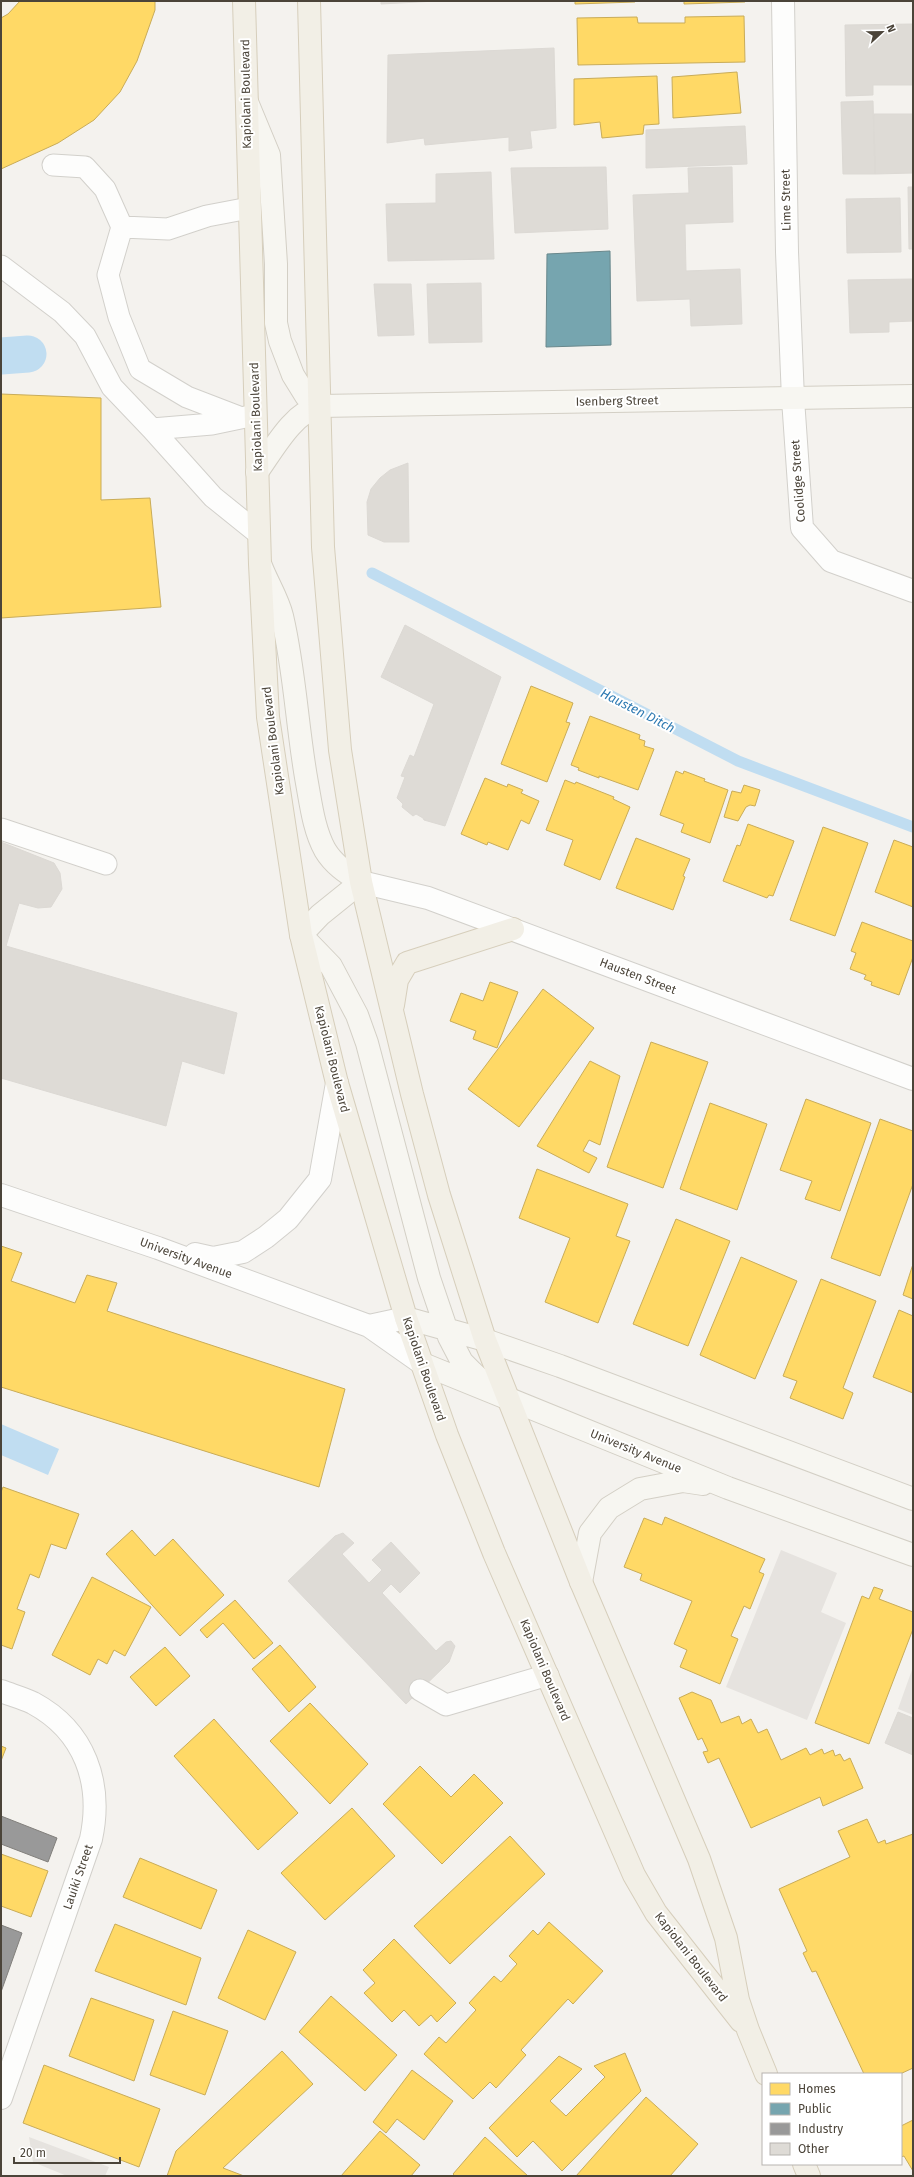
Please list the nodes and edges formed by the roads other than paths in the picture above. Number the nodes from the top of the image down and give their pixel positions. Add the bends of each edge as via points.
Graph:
1 (244, 1) edge
2 (309, 1) edge
3 (783, 1) edge
4 (246, 98) junction
5 (53, 165) dead end
6 (249, 208) junction
7 (122, 227) junction
8 (1, 266) edge
9 (913, 396) edge
10 (793, 398) junction
11 (320, 406) junction
12 (247, 416) junction
13 (152, 428) junction
14 (257, 472) junction
15 (259, 534) junction
16 (260, 564) junction
17 (913, 591) edge
18 (1, 829) edge
19 (106, 864) dead end
20 (361, 882) junction
21 (513, 930) junction
22 (301, 935) junction
23 (392, 1012) junction
24 (913, 1079) edge
25 (337, 1083) junction
26 (1, 1195) edge
27 (158, 1248) junction
28 (406, 1318) junction
29 (369, 1326) junction
30 (447, 1330) junction
31 (485, 1340) junction
32 (423, 1364) junction
33 (508, 1398) junction
34 (728, 1488) junction
35 (913, 1499) edge
36 (913, 1555) edge
37 (581, 1582) junction
38 (548, 1676) junction
39 (420, 1690) dead end
40 (1, 1691) edge
41 (748, 2030) junction
42 (766, 2073) edge
43 (1, 2098) edge
44 (804, 2165) edge
45 (809, 2176) edge

1 - 4 main road, Kapiolani Boulevard
2 - 11 main road, Kapiolani Boulevard
3 - 10 street, Lime Street via 787,252
4 - 6 main road, Kapiolani Boulevard
4 - 11 main road via 269,155 273,199 276,323 280,341 293,375 306,396
5 - 7 lane via 85,167 105,188
6 - 7 lane via 207,216 168,229
6 - 12 main road, Kapiolani Boulevard
7 - 12 lane via 108,275 119,317 140,369 187,397
8 - 13 lane via 62,312 85,336 112,387
9 - 10 main road, Isenberg Street
10 - 11 main road, Isenberg Street
10 - 17 street, Coolidge Street via 802,528 831,561
11 - 14 main road via 302,414 290,424
11 - 20 main road, Kapiolani Boulevard via 323,547 340,750
12 - 13 lane via 212,424
12 - 14 main road, Kapiolani Boulevard
13 - 15 lane via 213,497
14 - 15 main road, Kapiolani Boulevard
15 - 16 main road, Kapiolani Boulevard
16 - 20 main road via 282,614 298,732 317,831 325,850 338,867
16 - 22 main road, Kapiolani Boulevard via 268,717
18 - 19 lane
20 - 21 street, Hausten Street via 410,892
20 - 22 main road via 320,915
20 - 23 main road, Kapiolani Boulevard
21 - 23 main road via 407,963 397,980
21 - 24 street, Hausten Street
22 - 25 main road, Kapiolani Boulevard
22 - 30 main road via 331,966 357,1015 369,1050 429,1278
23 - 31 main road, Kapiolani Boulevard via 438,1195
25 - 27 street via 320,1179 288,1219 243,1252 213,1258
25 - 28 main road, Kapiolani Boulevard
26 - 27 street, University Avenue
27 - 29 street, University Avenue
28 - 29 street
28 - 30 main road
28 - 32 main road, Kapiolani Boulevard
29 - 32 street, University Avenue
30 - 31 main road
30 - 33 main road via 462,1362 491,1390
31 - 33 main road, Kapiolani Boulevard
31 - 35 main road
32 - 33 main road, University Avenue
32 - 38 main road, Kapiolani Boulevard via 447,1435 494,1553
33 - 34 main road, University Avenue
33 - 37 main road, Kapiolani Boulevard
34 - 36 main road, University Avenue
34 - 37 main road via 683,1481 640,1489 609,1508 590,1533
37 - 41 main road, Kapiolani Boulevard via 699,1859 726,1938 738,2000
38 - 39 lane via 446,1705
38 - 41 main road, Kapiolani Boulevard via 634,1875 656,1913
40 - 43 street, Lauiki Street via 47,1712 73,1737 89,1768 96,1804 91,1839
41 - 42 main road, Kapiolani Boulevard
44 - 45 main road

